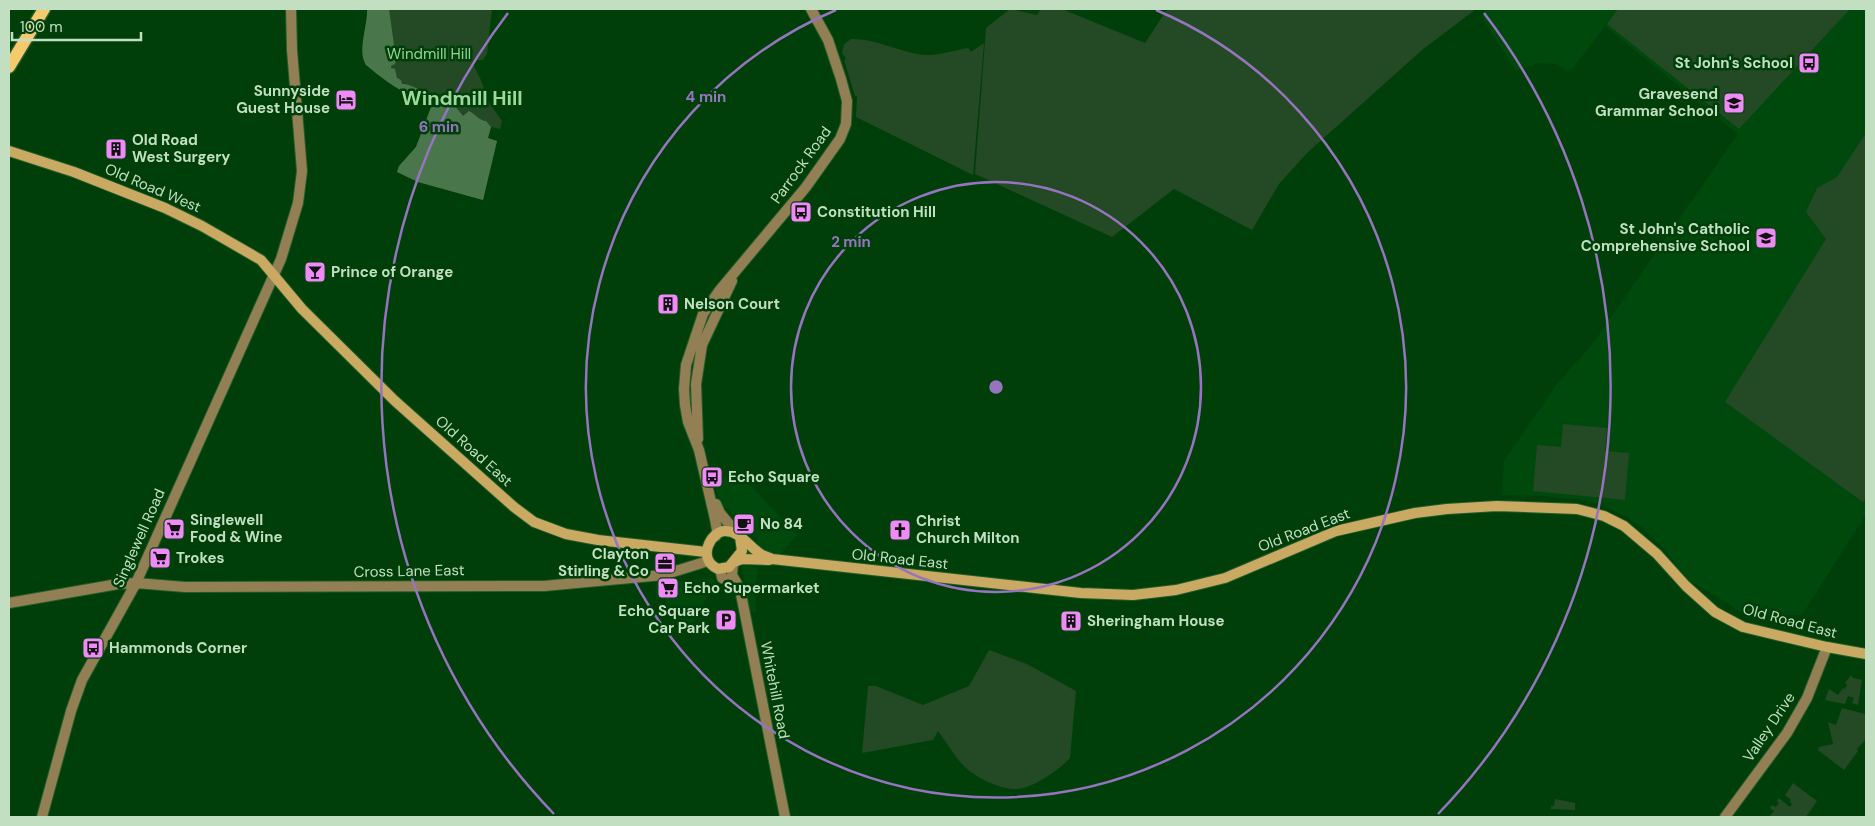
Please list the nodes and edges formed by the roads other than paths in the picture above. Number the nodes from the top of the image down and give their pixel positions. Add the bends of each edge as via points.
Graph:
1 (44, 9) edge
2 (291, 9) edge
3 (812, 9) edge
4 (9, 66) edge
5 (9, 151) edge
6 (274, 274) junction
7 (708, 490) junction
8 (716, 536) junction
9 (739, 536) junction
10 (687, 550) junction
11 (707, 557) junction
12 (772, 559) junction
13 (733, 563) junction
14 (680, 570) junction
15 (722, 573) junction
16 (136, 583) junction
17 (737, 584) junction
18 (9, 603) edge
19 (1826, 647) junction
20 (1866, 654) edge
21 (42, 817) edge
22 (785, 817) edge
23 (1725, 817) edge

1 - 4 main road
2 - 6 street, Singlewell Road via 302,179 298,203
3 - 7 street, Parrock Road via 828,40 841,79 847,101 846,124 840,139 806,187 703,314 686,364 684,389 688,422
5 - 6 main road, Old Road West via 74,172 209,229 258,257
6 - 10 main road, Old Road East via 302,309 395,401 525,516 545,527 576,536
6 - 16 street, Singlewell Road
7 - 8 street, Parrock Road
7 - 9 street, Parrock Road
8 - 9 main road via 723,531
8 - 11 main road
9 - 12 main road, Old Road East via 759,553
9 - 13 main road via 742,550
10 - 11 main road, Old Road East
10 - 14 street via 685,565
11 - 14 street, Cross Lane East
11 - 15 main road
12 - 13 main road, Old Road East via 741,559
12 - 19 main road, Old Road East via 1082,593 1133,595 1176,590 1225,578 1336,530 1382,519 1477,506 1577,509 1604,516 1624,526 1715,612 1743,627
13 - 15 main road
13 - 17 street, Whitehill Road via 732,572
14 - 16 street, Cross Lane East via 639,578 544,586 185,587
15 - 17 street
16 - 18 street, Cross Lane East
16 - 21 street, Singlewell Road via 82,680
17 - 22 street, Whitehill Road
19 - 20 main road, Old Road East
19 - 23 street, Valley Drive via 1807,698 1787,733

